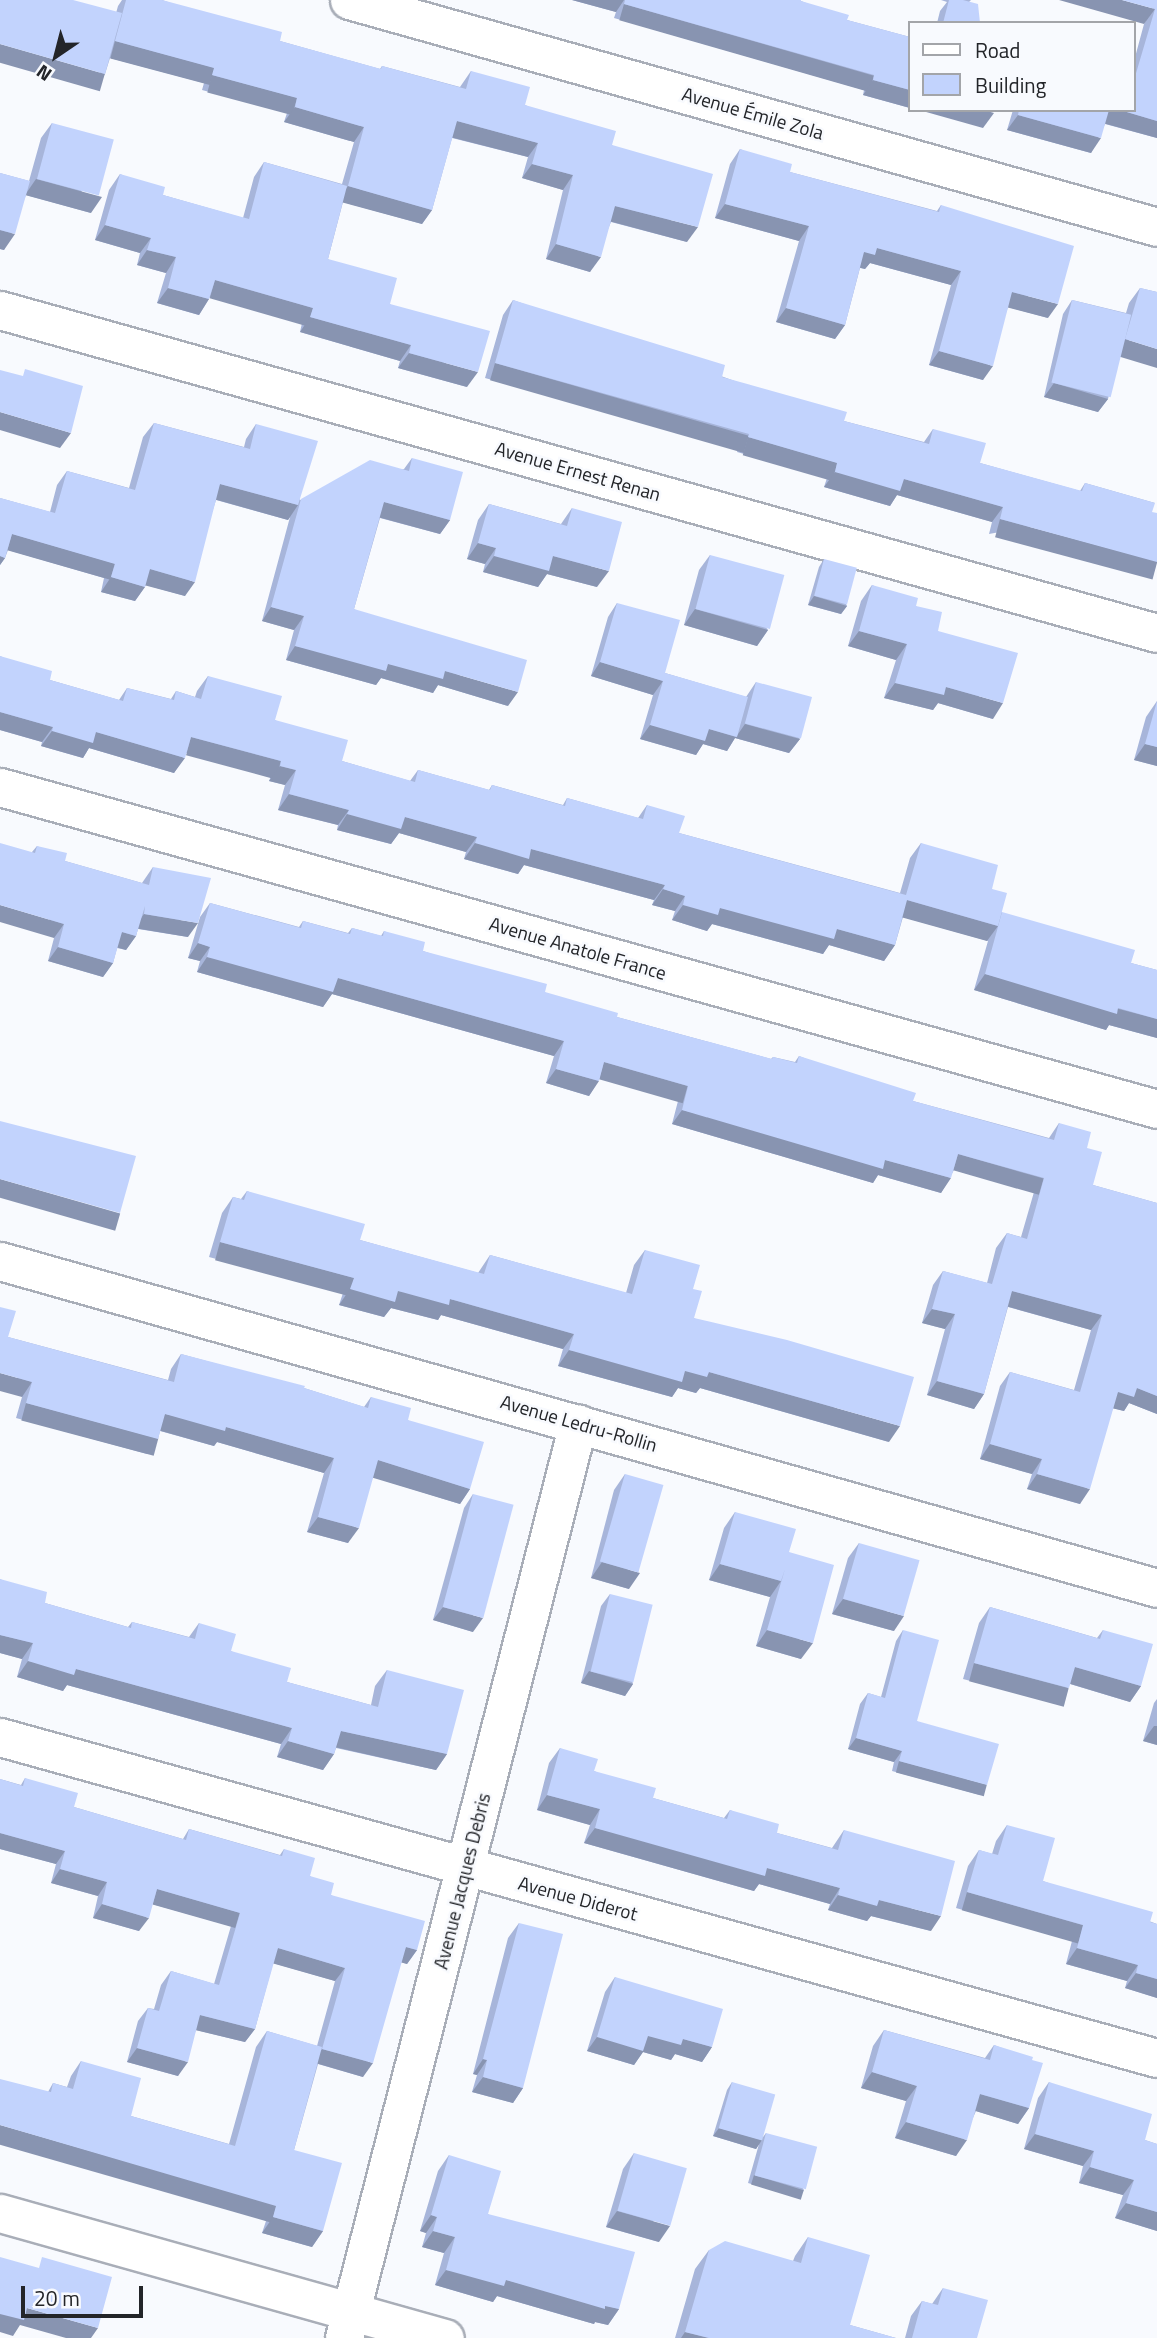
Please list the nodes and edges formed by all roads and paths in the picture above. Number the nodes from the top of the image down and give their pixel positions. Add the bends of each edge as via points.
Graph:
1 (349, 0) edge
2 (1157, 227) edge
3 (0, 310) edge
4 (1157, 632) edge
5 (0, 787) edge
6 (1157, 1110) edge
7 (0, 1261) edge
8 (579, 1423) junction
9 (1157, 1588) edge
10 (0, 1737) edge
11 (466, 1867) junction
12 (1157, 2058) edge
13 (0, 2213) edge
14 (348, 2325) edge
15 (445, 2338) edge

1 - 2 street, Avenue Émile Zola
3 - 4 street, Avenue Ernest Renan
5 - 6 street, Avenue Anatole France
7 - 8 street, Avenue Ledru-Rollin
8 - 9 street, Avenue Ledru-Rollin
8 - 11 street, Avenue Jacques Debris
10 - 11 street, Avenue Diderot
11 - 12 street, Avenue Diderot
11 - 14 street, Avenue Jacques Debris
13 - 14 street
14 - 15 street

